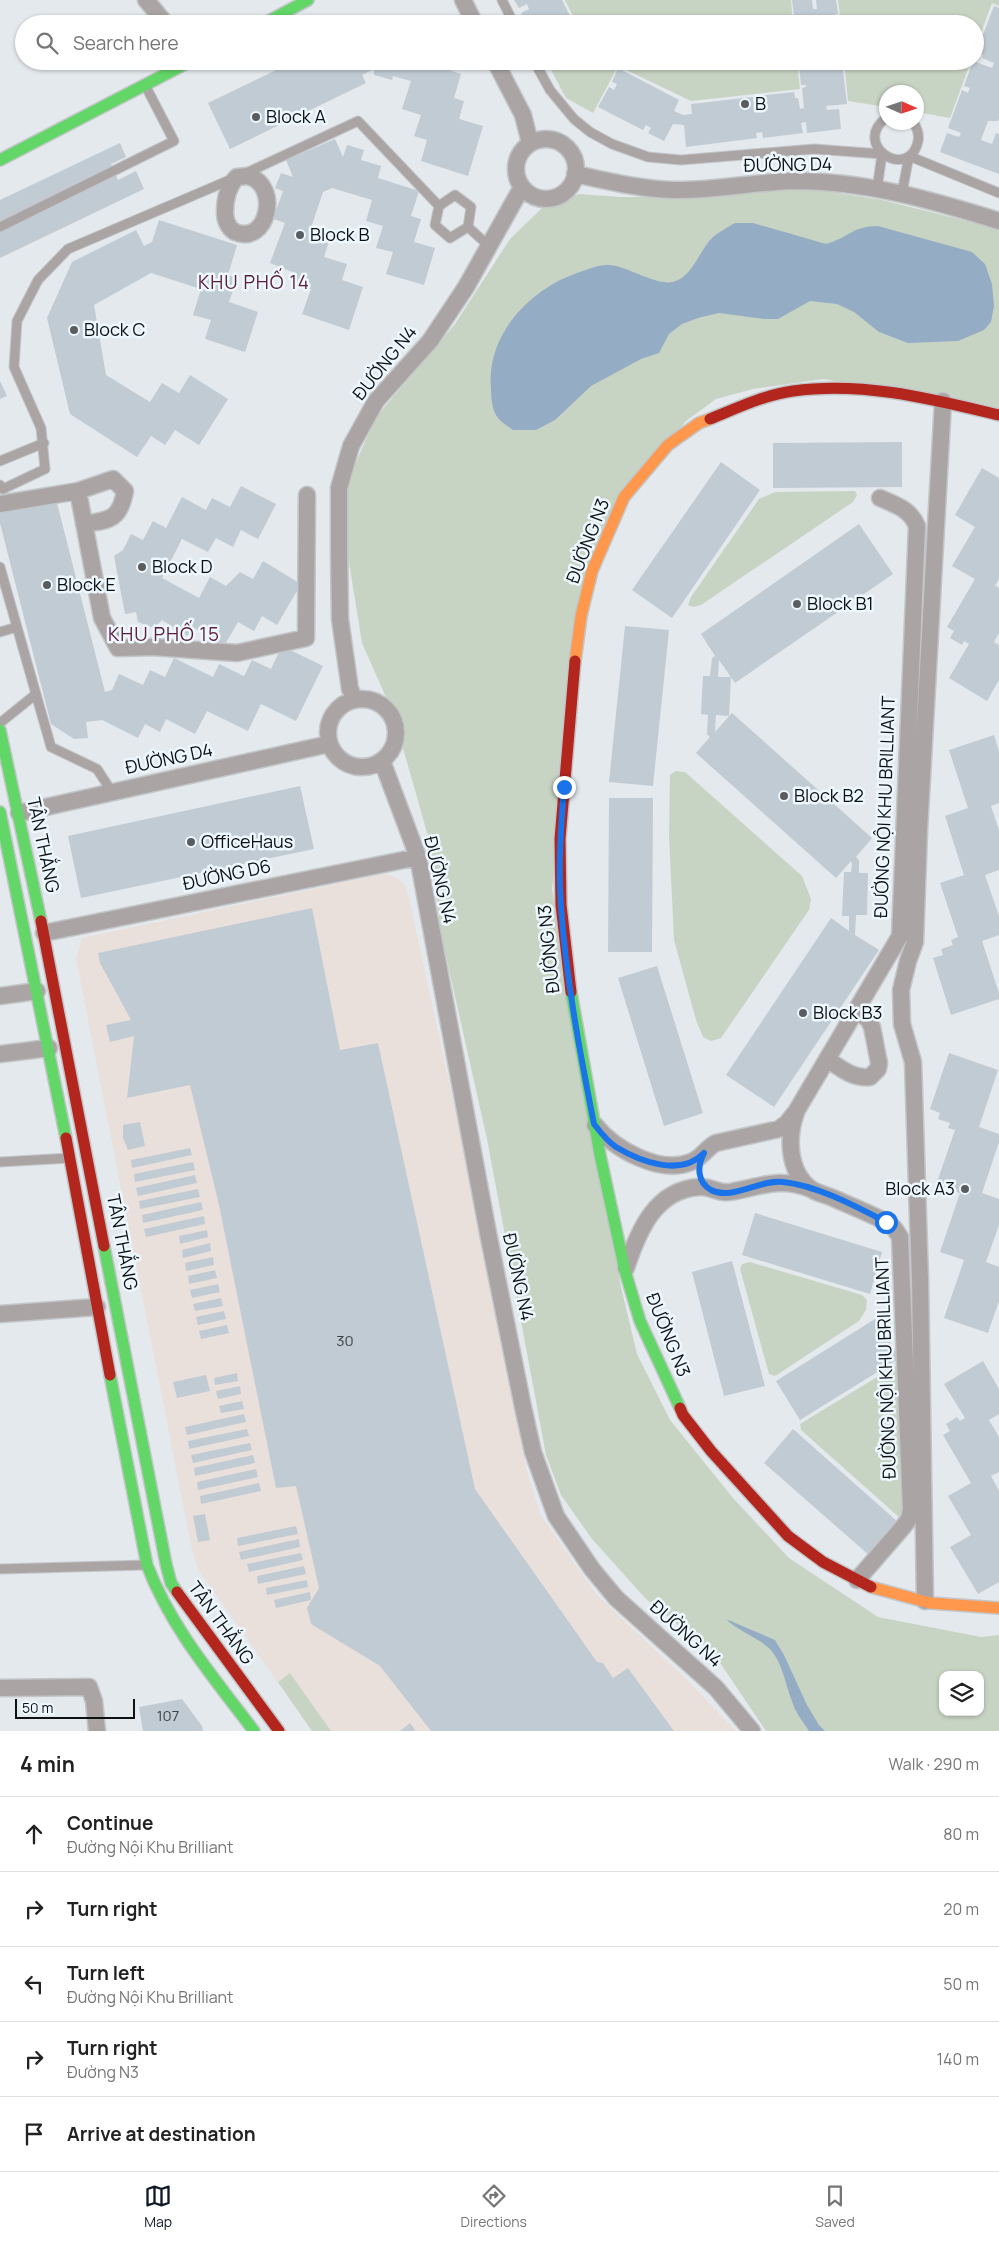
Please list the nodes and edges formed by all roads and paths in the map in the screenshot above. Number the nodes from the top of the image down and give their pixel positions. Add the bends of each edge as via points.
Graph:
1 (146, 0) edge
2 (308, 0) edge
3 (463, 0) edge
4 (502, 0) edge
5 (158, 15) edge
6 (279, 15) edge
7 (470, 15) edge
8 (510, 15) edge
9 (173, 70) edge
10 (500, 70) edge
11 (539, 70) edge
12 (145, 85) junction
13 (879, 126) edge
14 (918, 130) edge
15 (530, 143) junction
16 (882, 154) junction
17 (908, 156) junction
18 (0, 160) edge
19 (575, 174) junction
20 (522, 188) junction
21 (877, 189) junction
22 (902, 193) junction
23 (999, 193) edge
24 (439, 206) junction
25 (999, 221) edge
26 (0, 227) edge
27 (468, 227) junction
28 (490, 247) junction
29 (943, 401) junction
30 (999, 415) edge
31 (44, 443) junction
32 (0, 461) edge
33 (0, 485) edge
34 (78, 491) junction
35 (308, 495) dead end
36 (880, 498) dead end
37 (0, 504) edge
38 (84, 524) junction
39 (0, 567) edge
40 (17, 627) junction
41 (0, 632) edge
42 (36, 694) junction
43 (355, 700) junction
44 (0, 723) edge
45 (0, 730) edge
46 (329, 744) junction
47 (382, 761) junction
48 (112, 792) junction
49 (21, 820) junction
50 (1, 823) edge
51 (418, 857) junction
52 (33, 880) junction
53 (8, 884) edge
54 (44, 933) junction
55 (26, 936) junction
56 (37, 991) junction
57 (0, 996) edge
58 (856, 1011) junction
59 (48, 1048) junction
60 (0, 1054) edge
61 (827, 1060) junction
62 (797, 1110) junction
63 (594, 1124) junction
64 (774, 1131) junction
65 (791, 1141) junction
66 (704, 1153) junction
67 (70, 1158) junction
68 (0, 1162) edge
69 (794, 1163) junction
70 (779, 1182) junction
71 (710, 1189) junction
72 (812, 1189) junction
73 (625, 1270) junction
74 (96, 1306) junction
75 (0, 1314) edge
76 (147, 1565) junction
77 (0, 1569) edge
78 (857, 1580) junction
79 (925, 1602) junction
80 (999, 1608) edge
81 (0, 1688) edge
82 (97, 1731) edge
83 (254, 1731) edge
84 (278, 1731) edge
85 (752, 1731) edge

1 - 5 street
2 - 6 street
3 - 7 street
4 - 8 lane
9 - 12 street
10 - 15 street via 523,115
11 - 16 lane via 550,90 574,119 590,132 648,157 681,160 814,149
12 - 18 street
12 - 26 lane via 174,141
13 - 16 lane via 875,142
14 - 17 lane via 914,151
15 - 19 street via 539,140 558,142 572,155
15 - 20 street via 523,150 516,168
16 - 17 lane via 895,159
16 - 21 lane
17 - 22 lane
17 - 23 lane
19 - 20 street via 572,184 558,197 538,198
19 - 21 street, ĐƯỜNG D4 via 672,190 794,181
20 - 28 street, ĐƯỜNG N4
21 - 22 street, ĐƯỜNG D4
22 - 25 street, ĐƯỜNG D4
24 - 27 lane via 455,195 471,207
24 - 27 lane via 435,225 450,238
24 - 31 lane via 358,122 68,249 38,280 17,320 14,367 41,428
27 - 28 lane
28 - 43 street, ĐƯỜNG N4 via 430,341 376,401 351,446 339,488 339,559 340,618 350,688
29 - 30 street, ĐƯỜNG N3
29 - 63 street, ĐƯỜNG N3 via 882,391 821,388 791,391 758,400 699,423 668,445 624,497 592,571 581,616 573,674 560,839 560,905 574,1012
29 - 79 street via 915,942 901,990 902,1024 913,1062
31 - 32 lane
31 - 33 lane via 46,469 3,489
34 - 37 street
34 - 38 street
34 - 38 street via 113,479 126,491 122,508 110,520
35 - 38 street via 306,638 237,653 153,646 118,648 102,618
36 - 58 street, ĐƯỜNG NỘI KHU BRILLIANT via 906,510 917,526 900,936
39 - 40 lane
40 - 41 lane
40 - 42 lane
42 - 44 lane
42 - 48 lane via 50,747 97,769
43 - 46 street via 342,705 334,713
43 - 47 street via 373,700 390,713 395,723 394,746
45 - 49 street, TÂN THẮNG
46 - 47 street via 336,756 356,767 368,767
46 - 48 street, ĐƯỜNG D4
47 - 51 street, ĐƯỜNG N4
48 - 49 street, ĐƯỜNG D4
49 - 50 street
49 - 50 street
49 - 52 street, TÂN THẮNG
50 - 53 street, TÂN THẮNG
51 - 54 street, ĐƯỜNG D6
51 - 85 street, ĐƯỜNG N4 via 523,1407 533,1452 553,1509 572,1542 616,1598 716,1688
52 - 53 street
52 - 54 street, TÂN THẮNG
53 - 55 street, TÂN THẮNG
54 - 55 street
54 - 84 street, TÂN THẮNG via 171,1583
55 - 56 street, TÂN THẮNG
56 - 57 street
56 - 59 street, TÂN THẮNG
58 - 61 street, ĐƯỜNG NỘI KHU BRILLIANT
58 - 61 street via 868,1019 872,1027 878,1069 870,1078 862,1078
59 - 60 street
59 - 67 street, TÂN THẮNG
61 - 62 street, ĐƯỜNG NỘI KHU BRILLIANT
62 - 64 street, ĐƯỜNG NỘI KHU BRILLIANT via 787,1124
62 - 65 street, ĐƯỜNG NỘI KHU BRILLIANT via 791,1124
63 - 66 street, ĐƯỜNG NỘI KHU BRILLIANT via 616,1146 648,1161 669,1166 682,1165
63 - 73 street, ĐƯỜNG N3
64 - 65 street
64 - 66 street, ĐƯỜNG NỘI KHU BRILLIANT via 716,1143
65 - 69 street, ĐƯỜNG NỘI KHU BRILLIANT
66 - 71 street via 699,1172
67 - 68 lane
67 - 74 street, TÂN THẮNG
69 - 70 street via 790,1173
69 - 72 street, ĐƯỜNG NỘI KHU BRILLIANT
70 - 71 street, ĐƯỜNG NỘI KHU BRILLIANT via 728,1192
70 - 72 street, ĐƯỜNG NỘI KHU BRILLIANT
71 - 73 street, ĐƯỜNG NỘI KHU BRILLIANT via 699,1187 682,1191 652,1211 637,1236
72 - 78 street, ĐƯỜNG NỘI KHU BRILLIANT via 886,1222 900,1237 902,1251 911,1510 903,1527
73 - 78 street, ĐƯỜNG N3 via 640,1321 683,1415 788,1536 823,1562
74 - 75 street
74 - 76 street, TÂN THẮNG
76 - 77 lane
76 - 83 street, TÂN THẮNG via 166,1611
78 - 79 street, ĐƯỜNG N3 via 872,1588
79 - 80 street, ĐƯỜNG N3
81 - 82 street via 89,1687

